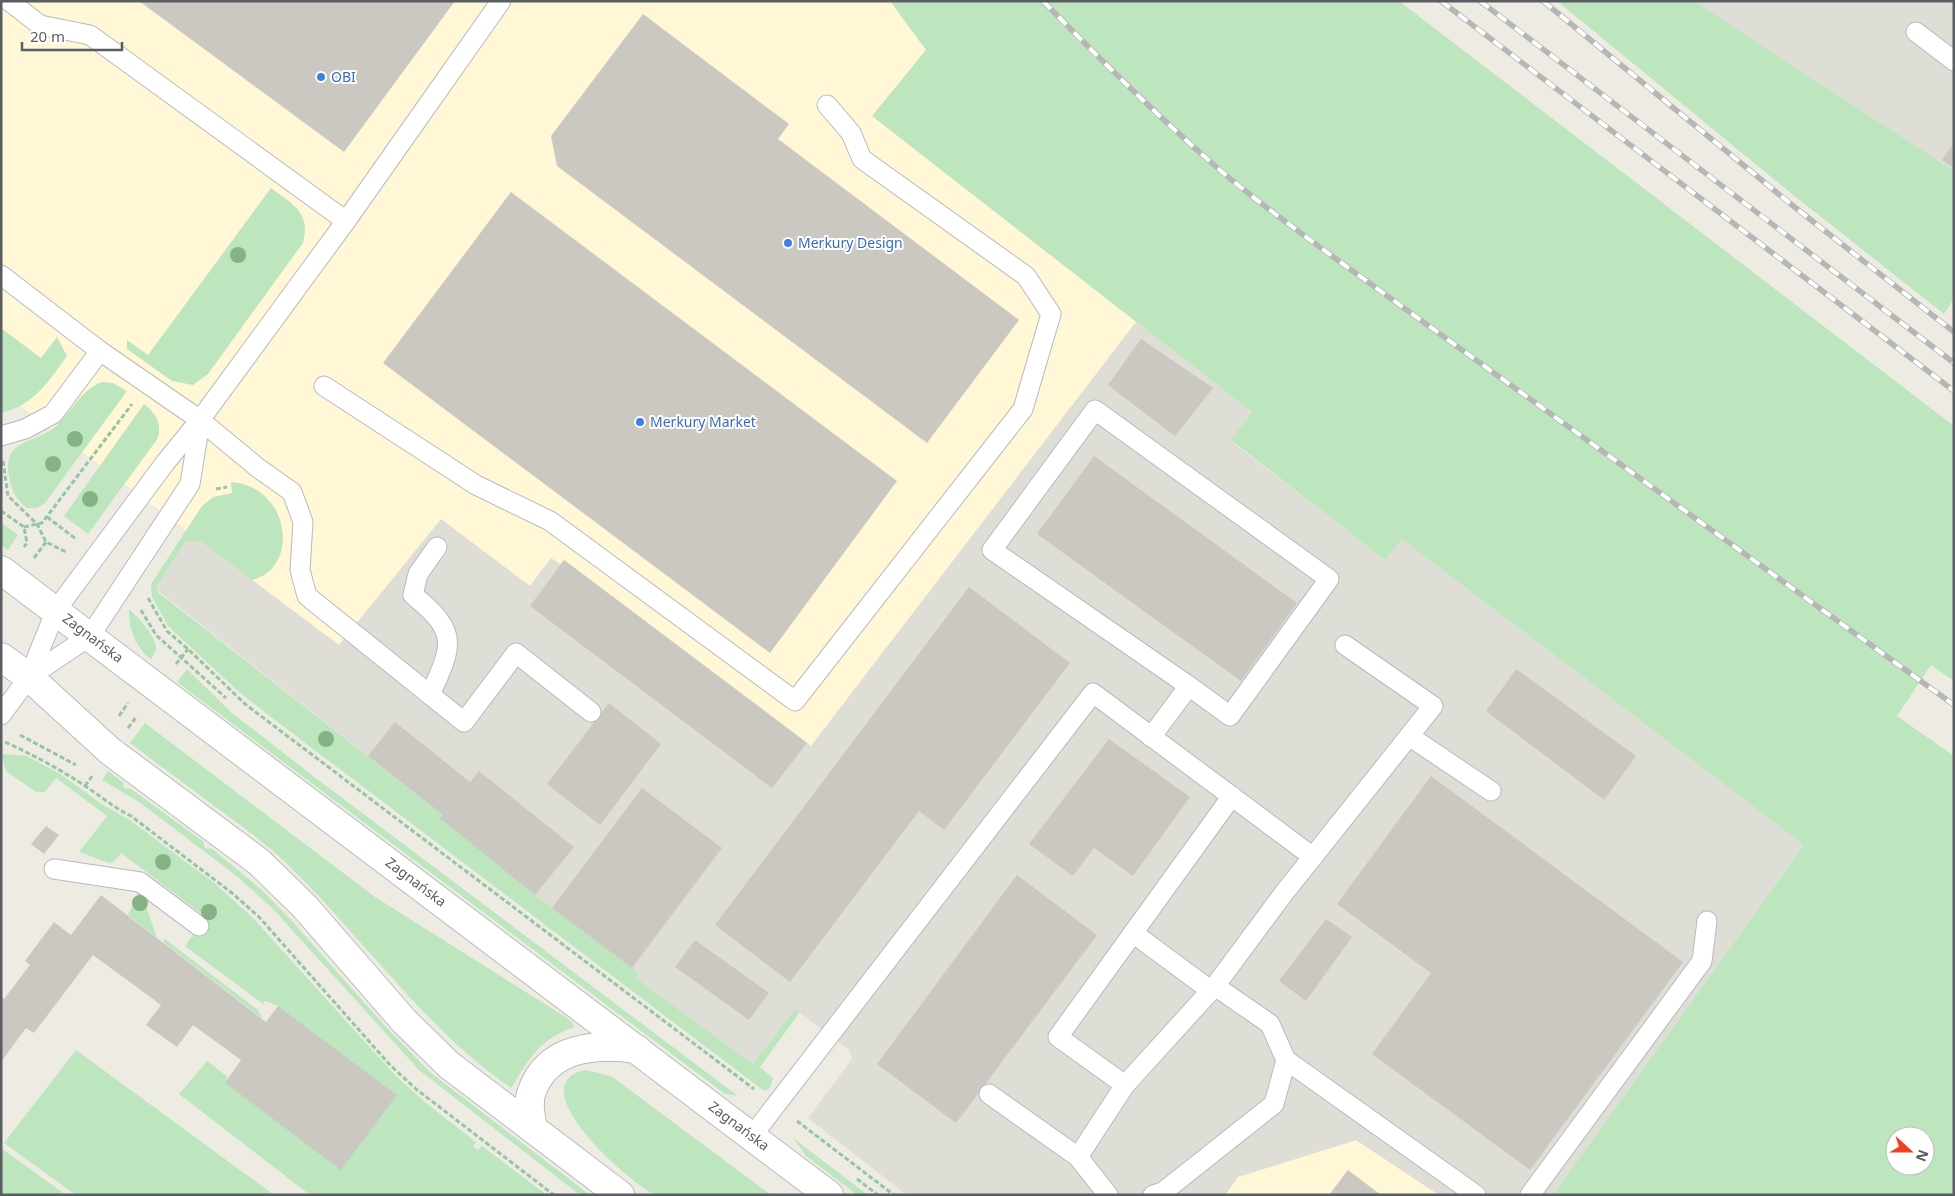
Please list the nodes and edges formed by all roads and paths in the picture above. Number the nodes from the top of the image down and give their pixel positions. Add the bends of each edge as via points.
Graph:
1 (9, 1) edge
2 (502, 1) edge
3 (1916, 32) dead end
4 (1954, 61) edge
5 (827, 105) dead end
6 (346, 221) junction
7 (1, 275) edge
8 (100, 352) junction
9 (324, 386) dead end
10 (136, 397) dead end
11 (200, 420) junction
12 (1, 436) edge
13 (2, 456) edge
14 (1, 511) edge
15 (47, 517) junction
16 (37, 524) junction
17 (24, 527) junction
18 (46, 542) junction
19 (80, 542) dead end
20 (27, 543) dead end
21 (437, 547) dead end
22 (67, 553) dead end
23 (34, 559) dead end
24 (1, 570) edge
25 (147, 595) dead end
26 (135, 605) dead end
27 (56, 610) junction
28 (90, 636) junction
29 (1345, 645) dead end
30 (169, 648) dead end
31 (188, 649) junction
32 (1, 657) edge
33 (178, 662) dead end
34 (29, 677) junction
35 (1188, 686) junction
36 (430, 695) junction
37 (591, 712) dead end
38 (1, 715) edge
39 (14, 732) dead end
40 (1408, 736) junction
41 (1151, 737) junction
42 (5, 742) dead end
43 (80, 766) dead end
44 (88, 782) dead end
45 (85, 786) junction
46 (1490, 791) dead end
47 (1232, 796) junction
48 (1313, 857) junction
49 (54, 869) dead end
50 (1706, 921) dead end
51 (198, 926) dead end
52 (1133, 933) junction
53 (1213, 988) junction
54 (637, 1049) junction
55 (1286, 1060) junction
56 (1125, 1086) junction
57 (760, 1093) dead end
58 (990, 1094) dead end
59 (793, 1118) dead end
60 (533, 1130) junction
61 (752, 1136) junction
62 (1078, 1157) junction
63 (554, 1195) edge
64 (620, 1195) edge
65 (830, 1195) edge
66 (894, 1195) edge
67 (1108, 1195) edge
68 (1153, 1195) edge
69 (1476, 1195) edge
70 (1530, 1195) edge

1 - 6 lane via 40,25 90,35
2 - 6 lane
3 - 4 lane
5 - 9 lane via 851,133 862,159 1026,276 1051,314 1023,408 795,701 550,521 476,485
6 - 11 lane
7 - 8 lane
8 - 11 lane
8 - 12 lane via 53,414 25,429
10 - 15 path
11 - 27 lane
11 - 28 lane via 190,484
11 - 36 lane via 292,492 303,522 300,570 307,596
13 - 16 path via 8,496
14 - 17 path
15 - 16 path
15 - 19 path
16 - 17 path
16 - 18 path
17 - 20 path
18 - 22 path
18 - 23 path
21 - 36 lane via 418,574 413,595 436,614 448,640 447,659
24 - 27 main road, Zagnańska
25 - 31 path via 167,632
26 - 30 path
27 - 28 main road, Zagnańska
27 - 34 lane
28 - 34 lane
28 - 54 main road, Zagnańska
29 - 40 lane via 1433,706
31 - 33 path
31 - 57 path via 245,704
32 - 34 main road
34 - 38 lane
34 - 60 main road via 99,743 259,862 305,908 404,1021 449,1065
35 - 35 lane via 992,550 1095,410 1329,579 1230,716
35 - 41 lane
36 - 37 lane via 464,722 516,653
39 - 43 path
40 - 46 lane
40 - 48 lane
41 - 47 lane
41 - 61 lane via 1093,693
42 - 45 path via 36,756
44 - 45 path
45 - 63 path via 136,819 232,893 259,917 390,1065 416,1089
47 - 48 lane
47 - 52 lane
48 - 53 lane
49 - 51 lane via 140,882
50 - 70 lane via 1702,961
52 - 53 lane
52 - 56 lane via 1058,1037
53 - 55 lane via 1270,1024
53 - 56 lane
54 - 60 main road via 593,1046 558,1058 547,1067 531,1092
54 - 61 main road, Zagnańska
55 - 68 lane via 1274,1104 1163,1192
55 - 69 lane
56 - 62 lane
58 - 62 lane
59 - 66 path
60 - 64 main road
61 - 65 main road, Zagnańska
62 - 67 lane

